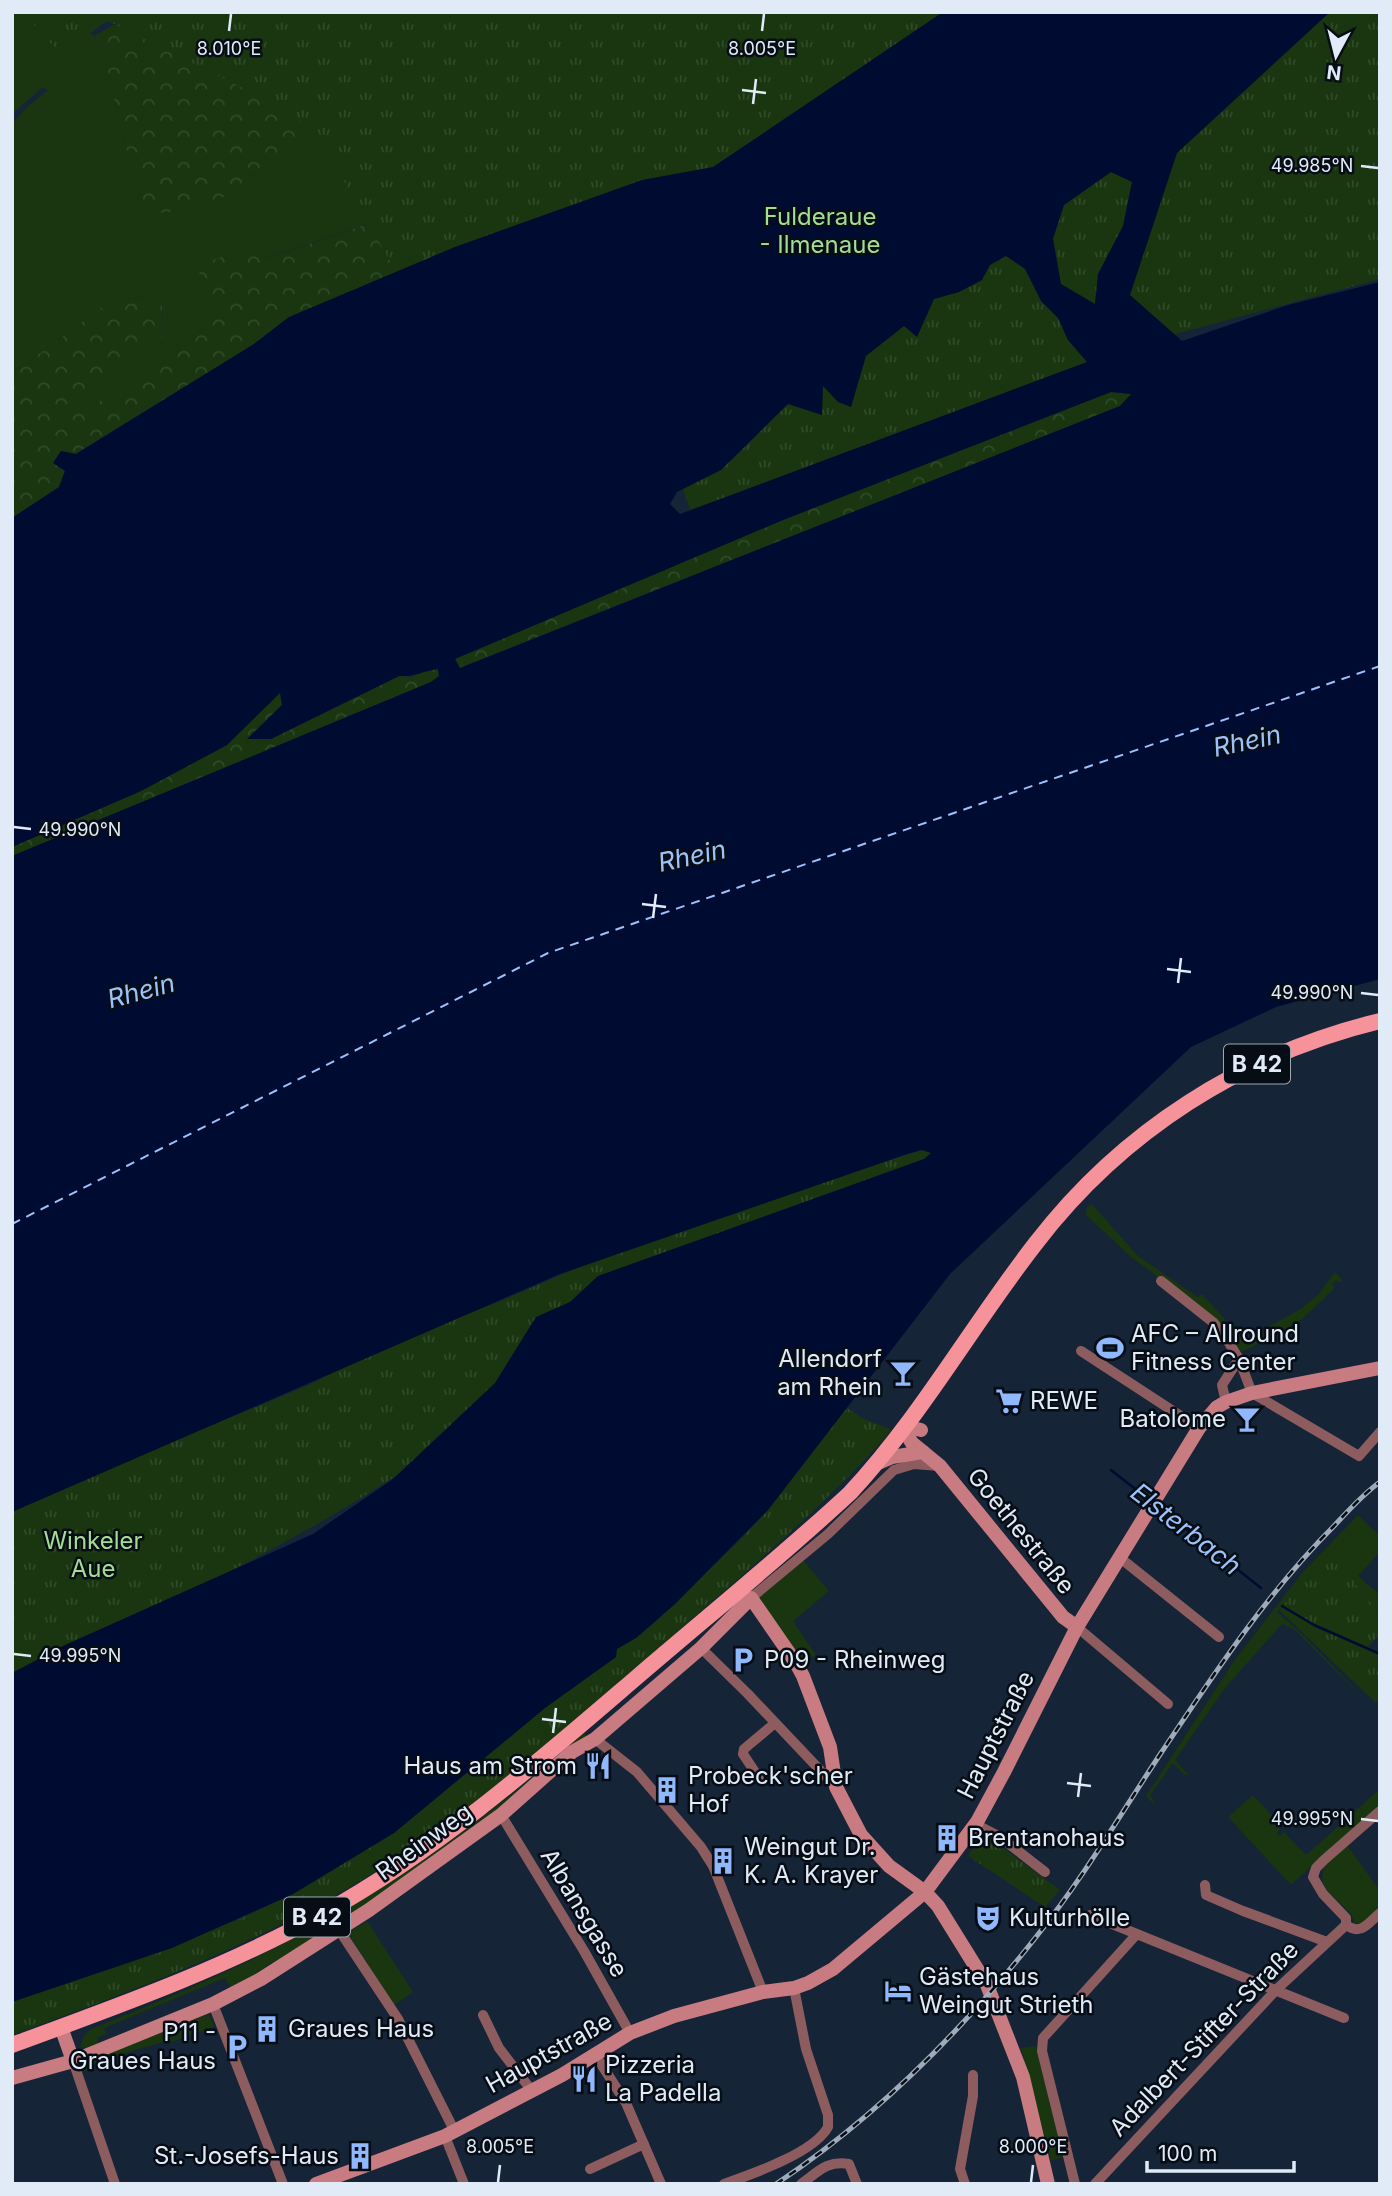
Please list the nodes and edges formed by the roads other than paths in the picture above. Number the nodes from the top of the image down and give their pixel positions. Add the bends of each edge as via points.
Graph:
1 (1380, 1021) edge
2 (1161, 1281) dead end
3 (1081, 1351) dead end
4 (1239, 1359) junction
5 (1380, 1368) edge
6 (1252, 1393) junction
7 (1226, 1402) junction
8 (1199, 1429) junction
9 (912, 1430) junction
10 (1380, 1432) edge
11 (932, 1460) junction
12 (878, 1463) junction
13 (1119, 1557) junction
14 (751, 1598) junction
15 (1076, 1627) junction
16 (1219, 1637) dead end
17 (701, 1648) junction
18 (1168, 1704) dead end
19 (775, 1723) junction
20 (595, 1739) junction
21 (759, 1778) dead end
22 (836, 1787) junction
23 (1380, 1811) edge
24 (501, 1815) junction
25 (975, 1824) junction
26 (1045, 1872) dead end
27 (1205, 1885) dead end
28 (925, 1892) junction
29 (1380, 1913) edge
30 (1090, 1915) dead end
31 (1346, 1925) junction
32 (339, 1930) junction
33 (1136, 1935) junction
34 (1327, 1942) junction
35 (794, 1988) junction
36 (1276, 1989) junction
37 (763, 1992) junction
38 (213, 2004) junction
39 (483, 2015) dead end
40 (1344, 2018) dead end
41 (61, 2027) junction
42 (630, 2033) junction
43 (12, 2045) edge
44 (596, 2056) junction
45 (73, 2061) junction
46 (974, 2075) dead end
47 (12, 2078) edge
48 (532, 2091) junction
49 (449, 2133) junction
50 (644, 2144) junction
51 (590, 2169) dead end
52 (115, 2184) edge
53 (284, 2184) edge
54 (316, 2184) edge
55 (464, 2184) edge
56 (661, 2184) edge
57 (724, 2184) edge
58 (801, 2184) edge
59 (857, 2184) edge
60 (965, 2184) edge
61 (1048, 2184) edge
62 (1075, 2184) edge
63 (1095, 2184) edge

1 - 9 main road, B 42 via 1308,1042 1224,1080 1184,1104 1116,1157 1034,1244 923,1405
2 - 4 street via 1214,1323
3 - 8 street
4 - 6 street
4 - 7 street via 1222,1385
5 - 6 street, Hauptstraße
6 - 7 street, Hauptstraße
6 - 10 street via 1359,1456
7 - 8 street, Hauptstraße
8 - 13 street, Hauptstraße
9 - 11 street, Goethestraße via 912,1443
9 - 12 main road, B 42
11 - 12 street via 900,1456
11 - 14 street, Rheinweg via 894,1471
11 - 15 street, Goethestraße
12 - 41 main road, B 42 via 824,1516 586,1721 446,1835 324,1913 206,1971
13 - 15 street, Hauptstraße
13 - 16 street
14 - 17 street, Rheinweg
14 - 22 street via 803,1676 830,1747
15 - 18 street
15 - 25 street, Hauptstraße
17 - 19 street
17 - 20 street, Rheinweg
19 - 21 street via 744,1749
19 - 22 street
20 - 24 street, Rheinweg via 572,1752
20 - 37 street via 637,1772 701,1847 713,1866
22 - 28 street via 870,1846 900,1876
23 - 31 street via 1324,1860 1313,1877 1346,1918
24 - 32 street, Rheinweg
24 - 42 street, Albansgasse
25 - 26 street
25 - 28 street, Hauptstraße
27 - 34 street via 1206,1895
28 - 35 street, Hauptstraße via 833,1969
28 - 61 street via 966,1948 995,2001 1023,2077
29 - 31 street, Adalbert-Stifter-Straße via 1361,1930
30 - 33 street
31 - 34 street, Adalbert-Stifter-Straße
32 - 38 street, Rheinweg
32 - 49 street via 398,2019
33 - 36 street
33 - 62 street via 1043,2038 1042,2051
34 - 36 street, Adalbert-Stifter-Straße
35 - 37 street, Hauptstraße
35 - 57 street via 806,2049 829,2121 825,2133 806,2148
36 - 40 street
36 - 63 street, Adalbert-Stifter-Straße
37 - 42 street, Hauptstraße via 674,2015
38 - 45 street, Rheinweg
38 - 53 street
39 - 48 street via 499,2048
41 - 43 main road, B 42
41 - 45 street
42 - 44 street, Hauptstraße
44 - 48 street, Hauptstraße
44 - 50 street via 626,2103
45 - 47 street, Rheinweg
45 - 52 street
46 - 60 street via 960,2169
48 - 49 street, Hauptstraße
49 - 54 street, Hauptstraße
49 - 55 street
50 - 51 street
50 - 56 street
58 - 59 street via 837,2162 849,2164

